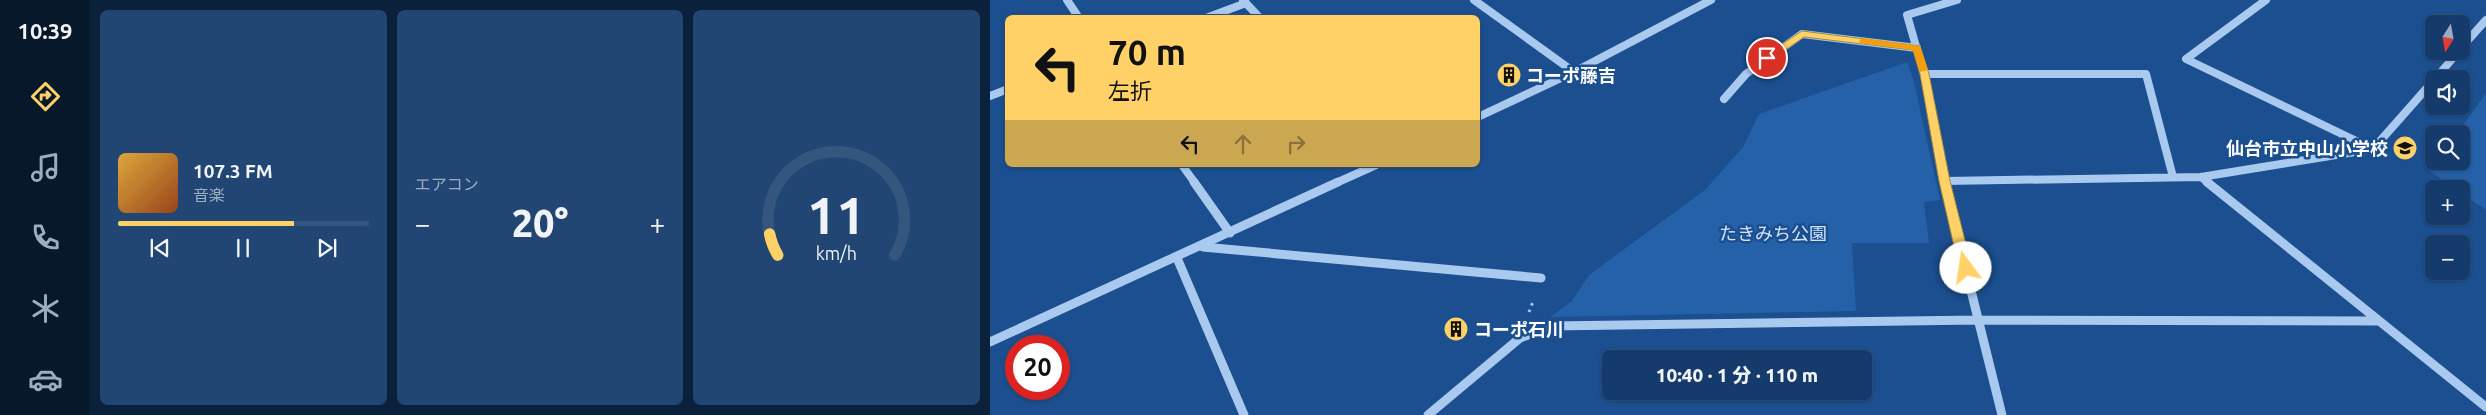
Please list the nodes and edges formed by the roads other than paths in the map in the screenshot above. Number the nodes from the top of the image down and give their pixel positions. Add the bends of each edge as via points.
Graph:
1 (1067, 0) edge
2 (1474, 0) edge
3 (1711, 0) edge
4 (1957, 0) edge
5 (2266, 0) edge
6 (1244, 2) edge
7 (1078, 15) edge
8 (1213, 15) edge
9 (1257, 15) edge
10 (2486, 20) edge
11 (2470, 38) edge
12 (1916, 48) junction
13 (2451, 60) edge
14 (2442, 70) edge
15 (1574, 72) junction
16 (1924, 74) junction
17 (2425, 89) edge
18 (1005, 90) edge
19 (990, 96) edge
20 (1724, 99) dead end
21 (1480, 116) edge
22 (2373, 150) junction
23 (1183, 167) edge
24 (1372, 167) edge
25 (2201, 177) junction
26 (2173, 178) junction
27 (1944, 181) junction
28 (1230, 233) junction
29 (1201, 247) junction
30 (1177, 258) junction
31 (1541, 278) road end
32 (1978, 320) junction
33 (2379, 321) junction
34 (990, 342) edge
35 (2486, 407) edge
36 (1244, 415) edge
37 (1428, 415) edge
38 (2002, 415) edge

1 - 7 street
2 - 15 street
3 - 15 street
4 - 12 street via 1907,15
5 - 22 street via 2186,59
6 - 8 street
6 - 9 street
10 - 11 street
12 - 16 street
12 - 20 lane via 1802,34 1746,74
13 - 14 street
15 - 21 street
16 - 26 street via 2146,74
16 - 27 street
17 - 22 street
18 - 19 street
22 - 25 street
23 - 28 street
24 - 28 street
25 - 26 street
25 - 33 street
26 - 27 street
27 - 32 street
28 - 29 street
29 - 30 street
29 - 31 street
30 - 34 street
30 - 36 street
32 - 33 street
32 - 37 street via 1552,326 1520,338
32 - 38 street
33 - 35 street

